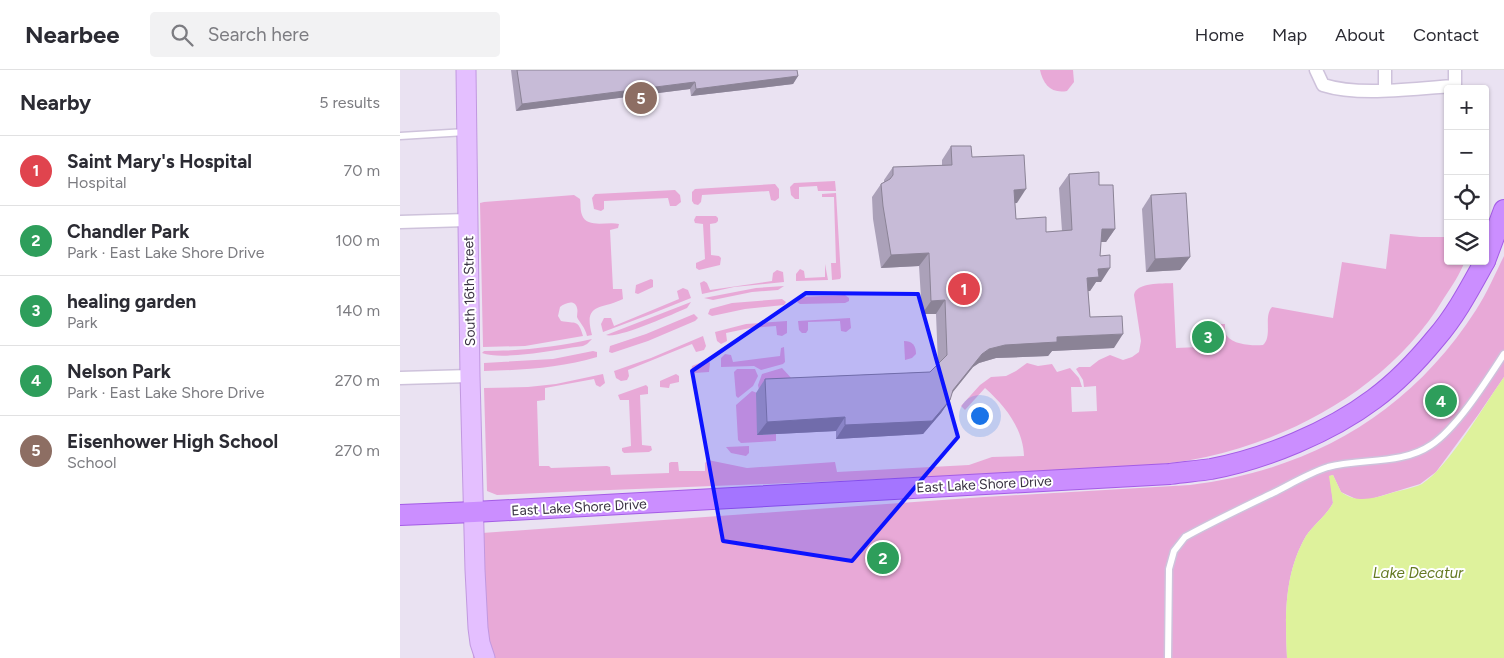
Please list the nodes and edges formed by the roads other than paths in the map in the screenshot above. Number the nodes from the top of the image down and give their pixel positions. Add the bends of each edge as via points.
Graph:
1 (466, 70) edge
2 (1316, 70) edge
3 (1385, 70) edge
4 (1455, 70) edge
5 (1385, 90) junction
6 (467, 132) junction
7 (400, 136) edge
8 (1502, 217) edge
9 (468, 220) junction
10 (400, 222) edge
11 (1489, 251) edge
12 (1483, 265) edge
13 (1504, 354) edge
14 (470, 376) junction
15 (400, 378) edge
16 (474, 512) junction
17 (400, 515) edge
18 (485, 658) edge
19 (1168, 658) edge

1 - 6 street, South 16th Street
2 - 5 street via 1323,85 1340,90
3 - 5 street
4 - 5 street via 1455,86
6 - 7 lane
6 - 9 street, South 16th Street
8 - 11 main road, East Lake Shore Drive
9 - 10 street
9 - 14 street, South 16th Street
12 - 16 main road, East Lake Shore Drive via 1437,337 1374,399 1292,444 1211,469 1170,474
13 - 19 lane via 1458,418 1439,440 1422,451 1318,470 1185,536 1174,551 1169,569
14 - 15 street
14 - 16 street, South 16th Street
16 - 17 main road, East Lake Shore Drive
16 - 18 street, South 16th Street via 476,610

